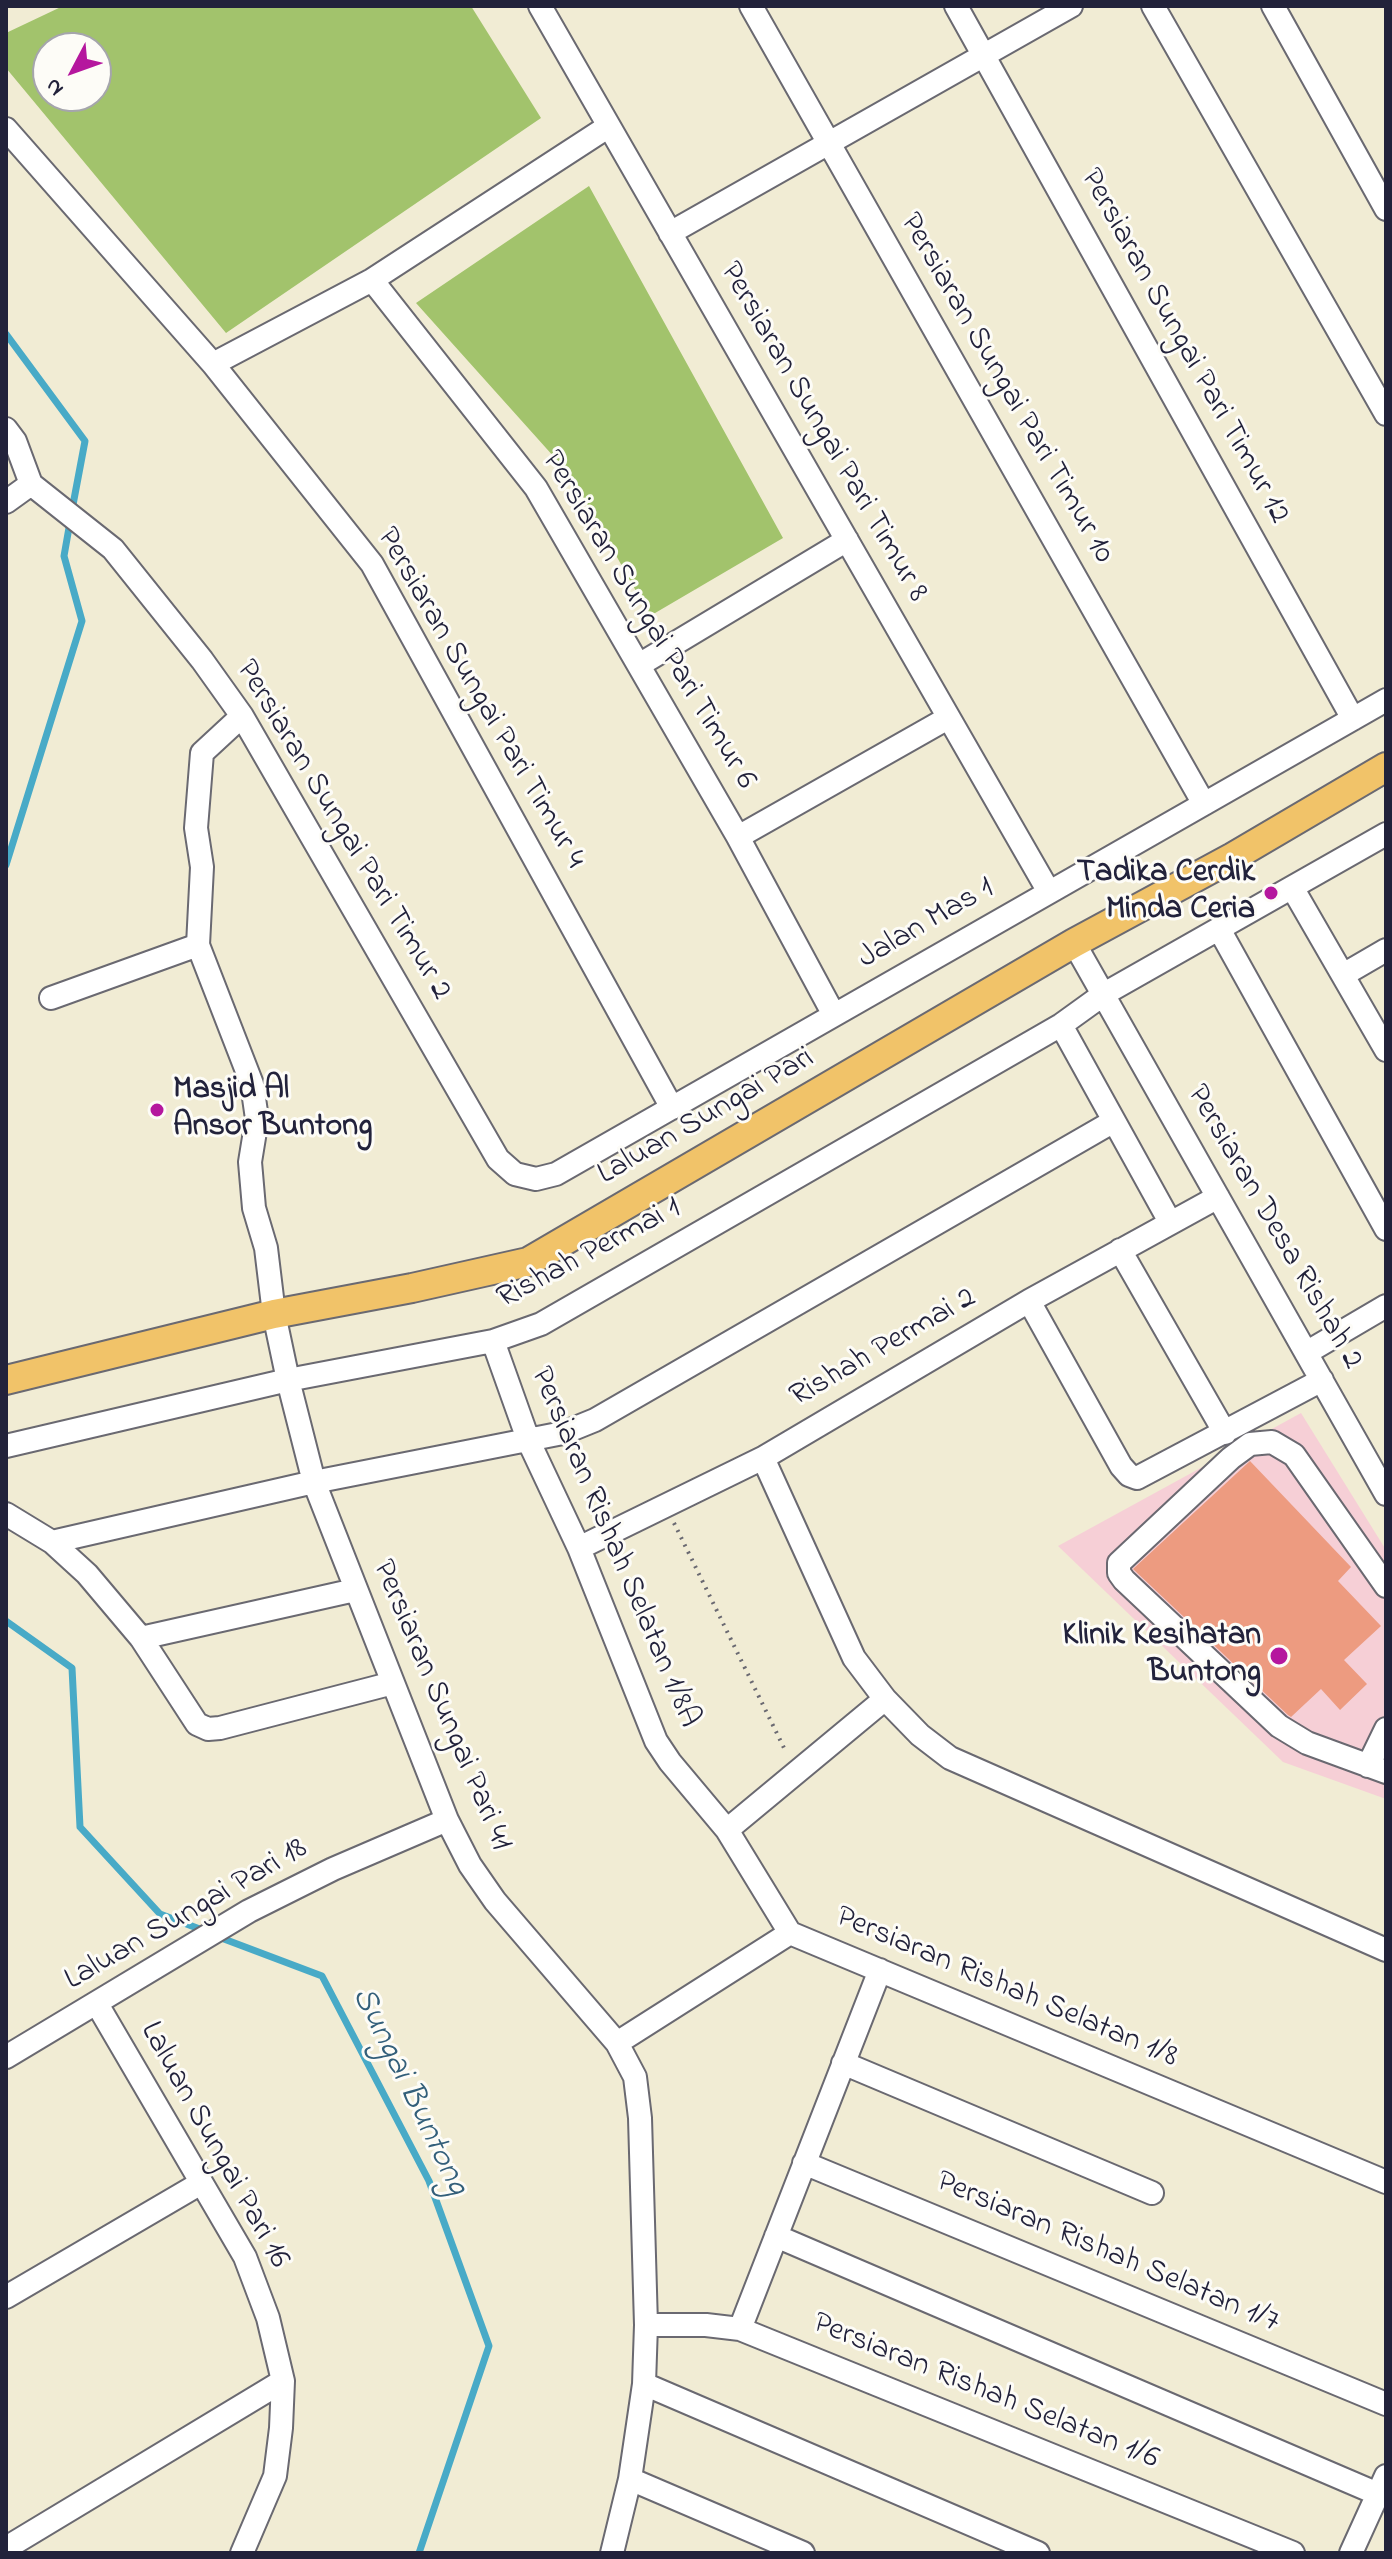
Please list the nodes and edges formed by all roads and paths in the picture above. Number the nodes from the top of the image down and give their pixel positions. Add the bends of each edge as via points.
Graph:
1 (540, 6) edge
2 (751, 6) edge
3 (956, 6) edge
4 (1071, 6) edge
5 (1153, 6) edge
6 (1273, 6) edge
7 (984, 55) junction
8 (609, 126) junction
9 (6, 129) edge
10 (829, 143) junction
11 (1386, 209) edge
12 (670, 233) junction
13 (372, 280) junction
14 (213, 364) junction
15 (1386, 414) edge
16 (6, 429) edge
17 (31, 484) junction
18 (6, 502) edge
19 (847, 540) junction
20 (639, 665) junction
21 (1386, 700) edge
22 (242, 716) junction
23 (948, 718) junction
24 (1353, 719) junction
25 (1386, 767) edge
26 (1204, 804) junction
27 (1386, 834) edge
28 (738, 837) junction
29 (1293, 889) junction
30 (1049, 892) junction
31 (1219, 929) junction
32 (1074, 943) junction
33 (198, 945) junction
34 (1386, 950) edge
35 (1343, 975) junction
36 (1104, 994) junction
37 (51, 998) dead end
38 (834, 1015) junction
39 (1061, 1025) junction
40 (1386, 1050) edge
41 (672, 1108) junction
42 (1114, 1121) junction
43 (498, 1159) joint
44 (1218, 1197) junction
45 (1170, 1222) junction
46 (1386, 1229) edge
47 (1120, 1250) junction
48 (1029, 1301) junction
49 (1386, 1306) edge
50 (274, 1314) junction
51 (493, 1341) junction
52 (1306, 1353) junction
53 (6, 1380) edge
54 (288, 1380) junction
55 (1322, 1380) junction
56 (1225, 1433) junction
57 (529, 1442) junction
58 (6, 1446) edge
59 (763, 1458) junction
60 (314, 1482) junction
61 (1386, 1494) edge
62 (665, 1506) junction
63 (6, 1514) edge
64 (52, 1542) junction
65 (579, 1548) junction
66 (1386, 1586) edge
67 (355, 1590) junction
68 (141, 1638) junction
69 (393, 1683) junction
70 (885, 1699) junction
71 (1386, 1729) edge
72 (1377, 1769) edge
73 (796, 1773) junction
74 (447, 1820) junction
75 (727, 1830) junction
76 (790, 1933) junction
77 (1386, 1950) edge
78 (880, 1970) junction
79 (97, 2004) junction
80 (617, 2043) junction
81 (6, 2057) edge
82 (843, 2063) junction
83 (804, 2163) junction
84 (1386, 2182) edge
85 (201, 2183) junction
86 (1152, 2193) dead end
87 (776, 2236) junction
88 (6, 2297) edge
89 (646, 2325) junction
90 (740, 2329) junction
91 (283, 2381) junction
92 (644, 2384) junction
93 (1386, 2404) edge
94 (630, 2479) junction
95 (1382, 2485) edge
96 (6, 2548) edge
97 (242, 2553) edge
98 (612, 2553) edge
99 (803, 2553) edge
100 (1038, 2553) edge
101 (1293, 2553) edge
102 (1351, 2553) edge

1 - 8 street, Persiaran Sungai Pari Timur 8
2 - 10 street, Persiaran Sungai Pari Timur 10
3 - 7 street, Persiaran Sungai Pari Timur 12
4 - 7 street
5 - 15 street
6 - 11 street
7 - 10 street
7 - 24 street, Persiaran Sungai Pari Timur 12
8 - 12 street, Persiaran Sungai Pari Timur 8
8 - 13 street
9 - 14 street, Persiaran Sungai Pari Timur 4
10 - 12 street
10 - 26 street, Persiaran Sungai Pari Timur 10
12 - 19 street, Persiaran Sungai Pari Timur 8
13 - 14 street
13 - 20 street, Persiaran Sungai Pari Timur 6 via 536,488
14 - 41 street, Persiaran Sungai Pari Timur 4 via 372,564
16 - 17 street
17 - 18 street
17 - 22 street, Persiaran Sungai Pari Timur 2 via 113,549
19 - 20 street
19 - 23 street, Persiaran Sungai Pari Timur 8
20 - 28 street, Persiaran Sungai Pari Timur 6
21 - 24 street, Jalan Mas 1
22 - 33 street via 202,753 196,828 202,867
22 - 43 street, Persiaran Sungai Pari Timur 2
23 - 28 street
23 - 30 street, Persiaran Sungai Pari Timur 8
24 - 26 street, Jalan Mas 1
25 - 32 main road, Laluan Sungai Pari
26 - 30 street, Jalan Mas 1
27 - 29 street, Rishah Permai 1
28 - 38 street, Persiaran Sungai Pari Timur 6
29 - 31 street, Rishah Permai 1
29 - 35 street
30 - 38 street, Jalan Mas 1
31 - 36 street, Rishah Permai 1
31 - 46 street
32 - 36 street, Persiaran Desa Rishah 2
32 - 50 main road, Laluan Sungai Pari via 528,1262
33 - 37 street
33 - 50 street, Persiaran Sungai Pari 41 via 252,1084 257,1119 250,1162 254,1208 266,1248
34 - 35 street
35 - 40 street
36 - 39 street, Rishah Permai 1
36 - 44 street, Persiaran Desa Rishah 2
38 - 41 street, Jalan Mas 1
39 - 42 street
39 - 51 street, Rishah Permai 1 via 541,1324
41 - 43 street, Jalan Mas 1 via 556,1174 536,1179 515,1174
42 - 45 street
42 - 57 street via 595,1420
44 - 45 street, Rishah Permai 2
44 - 52 street, Persiaran Desa Rishah 2
45 - 47 street, Rishah Permai 2
47 - 48 street, Rishah Permai 2
47 - 56 street
48 - 56 street via 1129,1475 1148,1474
48 - 59 street, Rishah Permai 2
49 - 52 street
50 - 53 main road, Laluan Sungai Pari
50 - 54 street, Persiaran Sungai Pari 41
51 - 54 street, Rishah Permai 1
51 - 57 street, Persiaran Rishah Selatan 1/8A
52 - 55 street, Persiaran Desa Rishah 2
54 - 58 street, Rishah Permai 1
54 - 60 street, Persiaran Sungai Pari 41
55 - 56 street
55 - 61 street, Persiaran Desa Rishah 2
57 - 60 street
57 - 65 street, Persiaran Rishah Selatan 1/8A
59 - 62 street, Rishah Permai 2
59 - 70 street via 854,1658
60 - 64 street
60 - 67 street, Persiaran Sungai Pari 41
62 - 65 street, Rishah Permai 2
62 - 73 path
63 - 64 street
64 - 68 street
65 - 75 street, Persiaran Rishah Selatan 1/8A via 656,1741
66 - 72 street via 1294,1455 1272,1442 1250,1444 1231,1458 1119,1563 1124,1580 1279,1726 1307,1743
67 - 68 street
67 - 69 street, Persiaran Sungai Pari 41
68 - 69 street via 187,1711 208,1729
69 - 74 street, Persiaran Sungai Pari 41
70 - 73 street
70 - 77 street via 950,1758
71 - 72 street
73 - 75 street
74 - 79 street, Laluan Sungai Pari 18 via 249,1911
74 - 80 street, Persiaran Sungai Pari 41 via 495,1901
75 - 76 street, Persiaran Rishah Selatan 1/8A
76 - 78 street, Persiaran Rishah Selatan 1/8
76 - 80 street, Persiaran Rishah Selatan 1/8
78 - 82 street
78 - 84 street, Persiaran Rishah Selatan 1/8
79 - 81 street, Laluan Sungai Pari 18
79 - 85 street, Laluan Sungai Pari 16
80 - 89 street, Persiaran Sungai Pari 41 via 635,2077 640,2118
82 - 83 street
82 - 86 street
83 - 87 street
83 - 93 street, Persiaran Rishah Selatan 1/7
85 - 88 street
85 - 91 street, Laluan Sungai Pari 16 via 245,2257 268,2318
87 - 90 street
87 - 95 street
89 - 90 street, Persiaran Rishah Selatan 1/6
89 - 92 street, Persiaran Sungai Pari 41
90 - 101 street, Persiaran Rishah Selatan 1/6
91 - 96 street
91 - 97 street, Laluan Sungai Pari 16 via 275,2476
92 - 94 street, Persiaran Sungai Pari 41
92 - 100 street
94 - 98 street, Persiaran Sungai Pari 41
94 - 99 street
95 - 102 street

